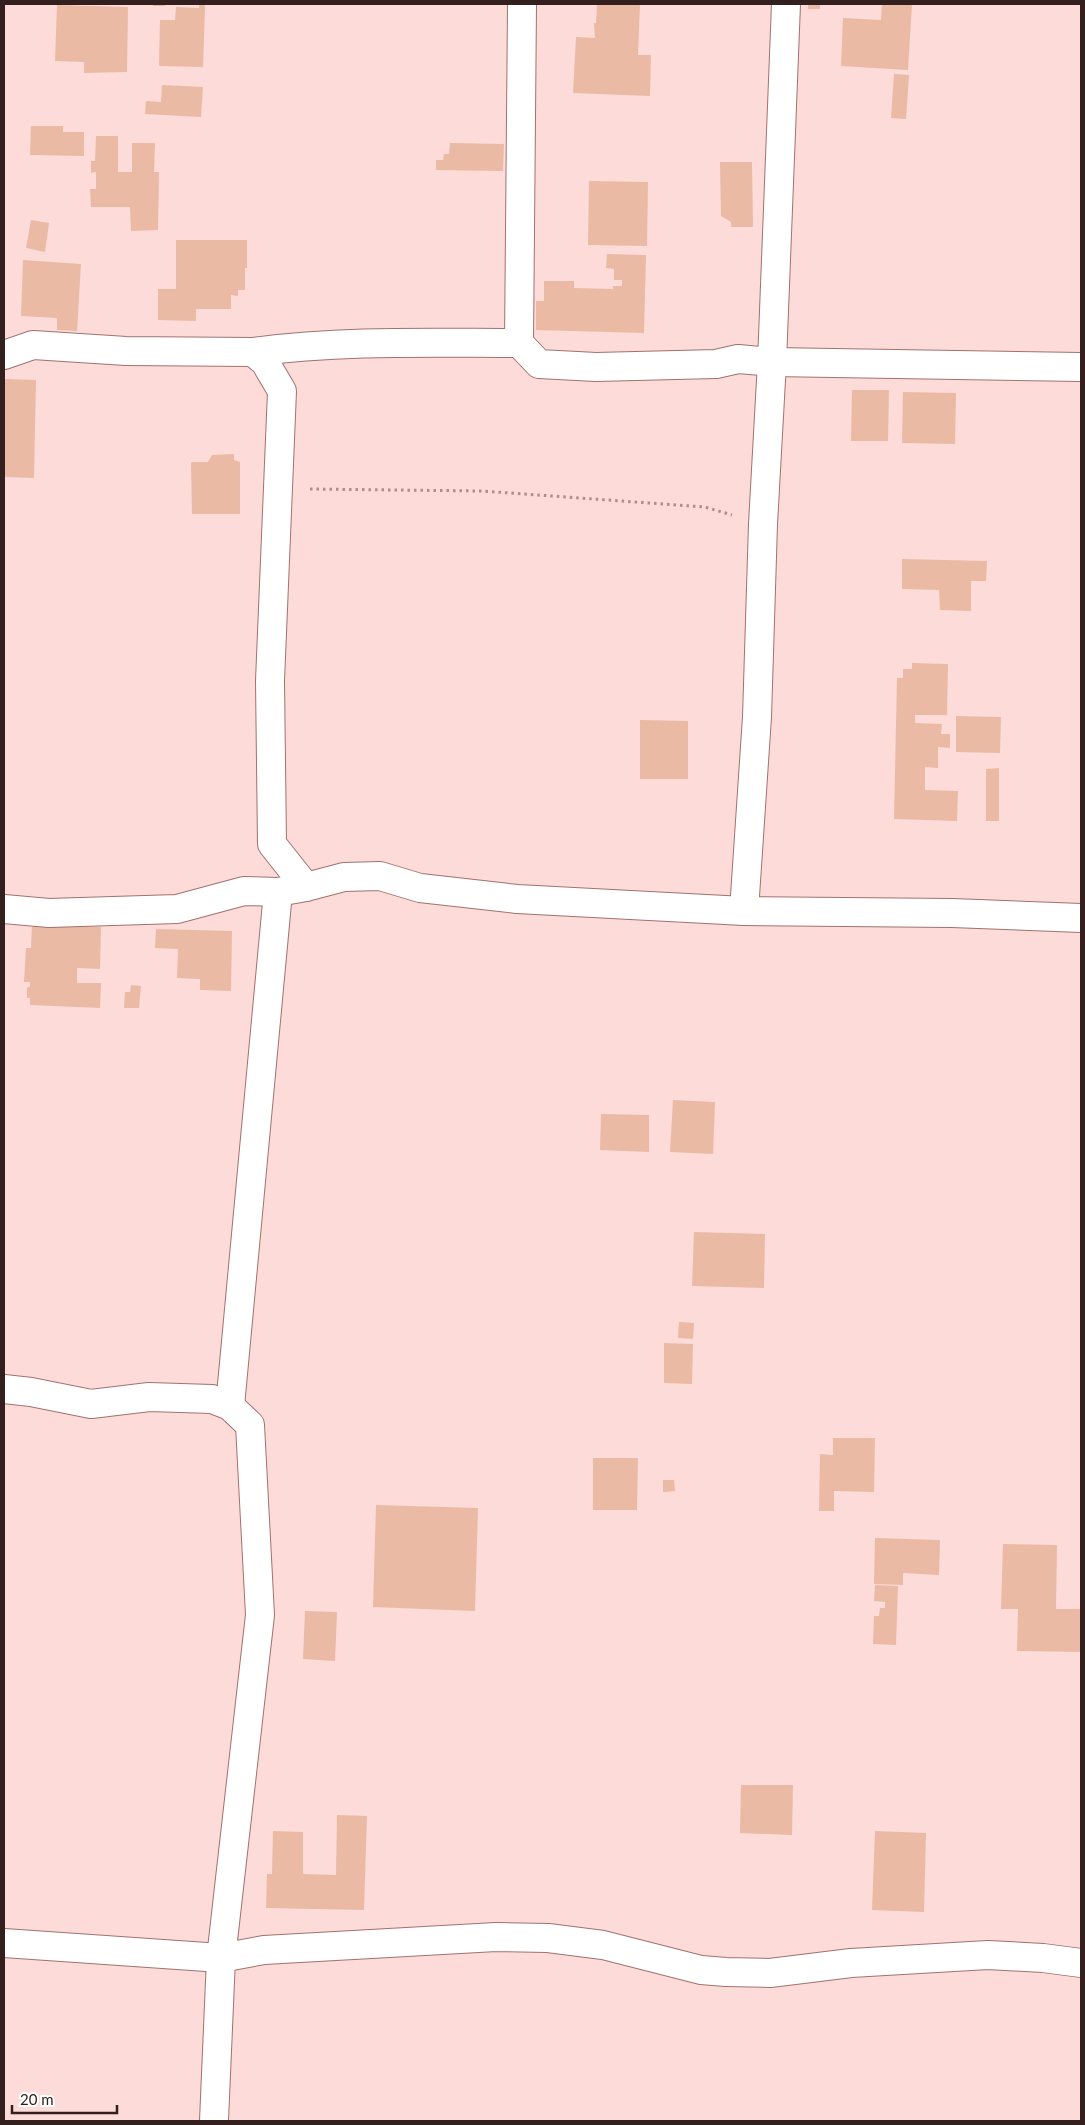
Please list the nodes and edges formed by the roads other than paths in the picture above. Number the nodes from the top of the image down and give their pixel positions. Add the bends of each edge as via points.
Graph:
1 (522, 4) edge
2 (786, 4) edge
3 (519, 343) junction
4 (253, 352) junction
5 (4, 355) edge
6 (772, 362) junction
7 (1081, 367) edge
8 (306, 887) junction
9 (278, 892) junction
10 (4, 909) edge
11 (744, 911) junction
12 (1081, 918) edge
13 (4, 1389) edge
14 (230, 1406) junction
15 (4, 1943) edge
16 (221, 1958) junction
17 (1081, 1963) edge
18 (214, 2121) edge

1 - 3 street
2 - 6 street
3 - 4 street via 363,343
3 - 6 street via 539,364 716,364 738,359
4 - 5 street via 126,351 33,345
4 - 8 street via 265,362 282,391 270,681 272,844
6 - 7 street
6 - 11 street via 763,524 758,717
8 - 9 street
8 - 11 street via 344,877 380,876 420,888 517,899
9 - 10 street via 244,891 177,909 49,913
9 - 14 street
11 - 12 street
13 - 14 street via 91,1404 149,1397 212,1399
14 - 16 street via 250,1425 260,1615
15 - 16 street
16 - 17 street via 264,1950 496,1937 548,1938 602,1945 701,1970 726,1972 770,1973 851,1963 988,1955
16 - 18 street

